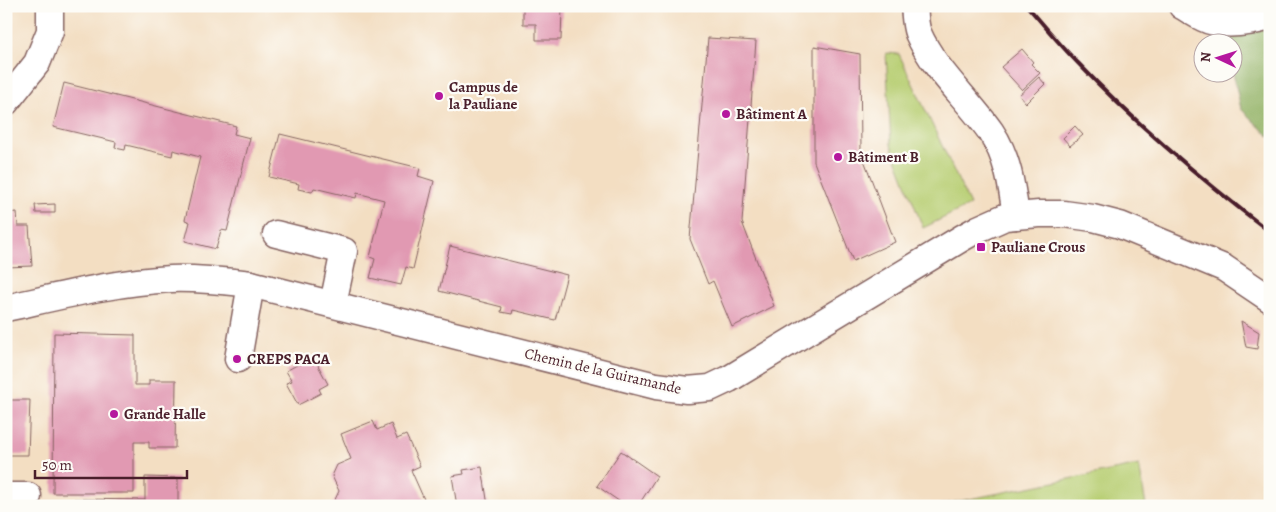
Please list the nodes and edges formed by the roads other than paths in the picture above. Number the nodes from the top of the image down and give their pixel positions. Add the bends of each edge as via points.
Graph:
1 (50, 6) edge
2 (914, 6) edge
3 (1182, 6) edge
4 (1270, 17) edge
5 (6, 102) edge
6 (1016, 216) junction
7 (276, 234) dead end
8 (251, 284) junction
9 (1270, 299) edge
10 (333, 304) junction
11 (6, 308) edge
12 (238, 359) dead end

1 - 5 street via 50,31 37,63
2 - 6 street via 918,32 934,59 992,133 1012,182
3 - 4 street via 1204,19 1228,24
6 - 9 street, Chemin de la Guiramande via 1064,214 1120,225 1224,268
6 - 10 street, Chemin de la Guiramande via 1005,217 978,229 710,388 687,390 656,386
7 - 10 street via 344,251
8 - 10 street, Chemin de la Guiramande
8 - 11 street, Chemin de la Guiramande via 172,279 103,287
8 - 12 street

